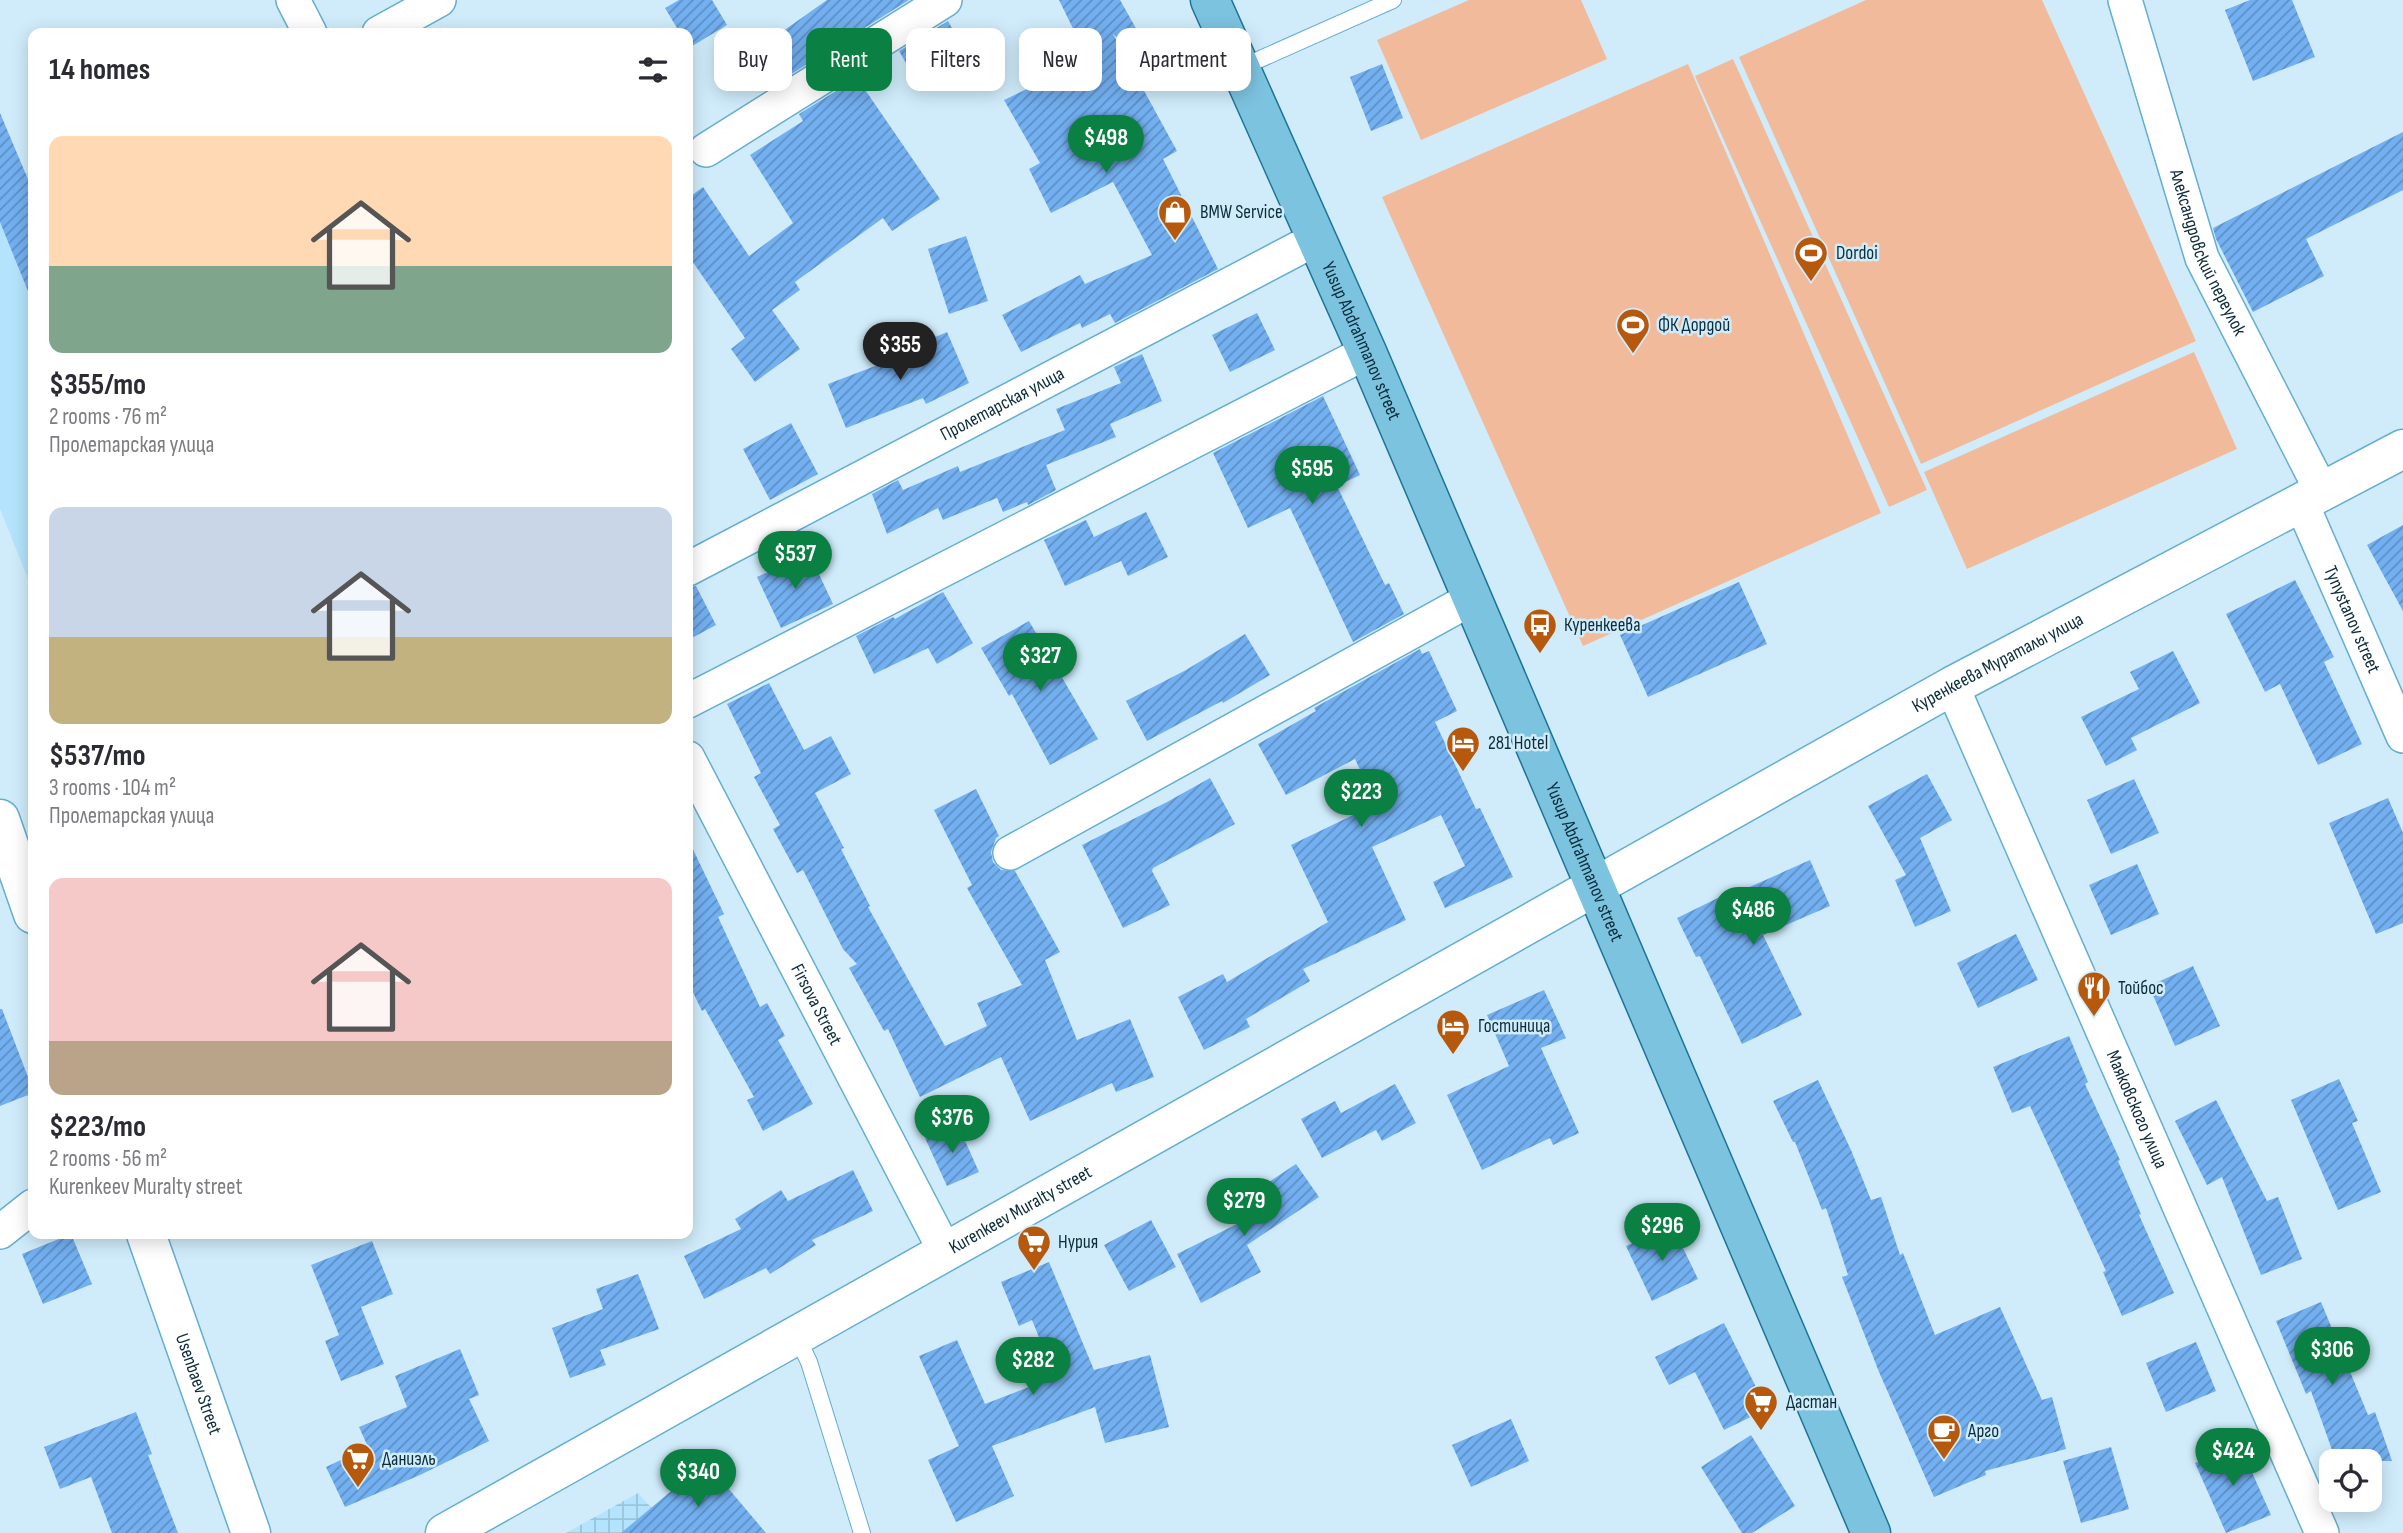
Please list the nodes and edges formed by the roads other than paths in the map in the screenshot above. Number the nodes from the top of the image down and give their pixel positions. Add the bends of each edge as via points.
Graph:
1 (293, 0) edge
2 (439, 0) edge
3 (945, 0) edge
4 (1210, 0) edge
5 (1393, 0) edge
6 (2125, 0) edge
7 (307, 28) edge
8 (388, 28) edge
9 (1223, 28) edge
10 (1251, 64) edge
11 (1251, 91) edge
12 (706, 150) dead end
13 (1316, 239) junction
14 (1367, 352) junction
15 (2403, 449) edge
16 (2311, 496) junction
17 (693, 566) edge
18 (1471, 599) junction
19 (1952, 686) junction
20 (693, 698) edge
21 (2403, 736) edge
22 (693, 768) edge
23 (0, 820) edge
24 (1010, 853) dead end
25 (1596, 887) junction
26 (28, 900) edge
27 (28, 1210) edge
28 (0, 1232) edge
29 (148, 1239) edge
30 (945, 1251) junction
31 (796, 1335) junction
32 (251, 1533) edge
33 (444, 1533) edge
34 (862, 1533) edge
35 (1871, 1533) edge
36 (2322, 1533) edge

1 - 7 street
2 - 8 street
3 - 12 street
4 - 9 main road, Yusup Abdrahmanov street
5 - 10 lane
6 - 16 street, Александровский переулок via 2202,258
11 - 13 main road, Yusup Abdrahmanov street
13 - 14 main road, Yusup Abdrahmanov street
13 - 17 street, Пролетарская улица
14 - 18 main road, Yusup Abdrahmanov street
14 - 20 street
15 - 16 street, Куренкеева Мураталы улица
16 - 19 street, Куренкеева Мураталы улица
16 - 21 street, Tynystanov street
18 - 24 street
18 - 25 main road, Yusup Abdrahmanov street
19 - 25 street, Куренкеева Мураталы улица
19 - 36 street, Маяковского улица
22 - 30 street, Firsova Street
23 - 26 street
25 - 30 street, Kurenkeev Muralty street
25 - 35 main road, Yusup Abdrahmanov street
27 - 28 street
29 - 32 street, Usenbaev Street
30 - 31 street, Kurenkeev Muralty street
31 - 33 street, Kurenkeev Muralty street
31 - 34 lane via 809,1362

